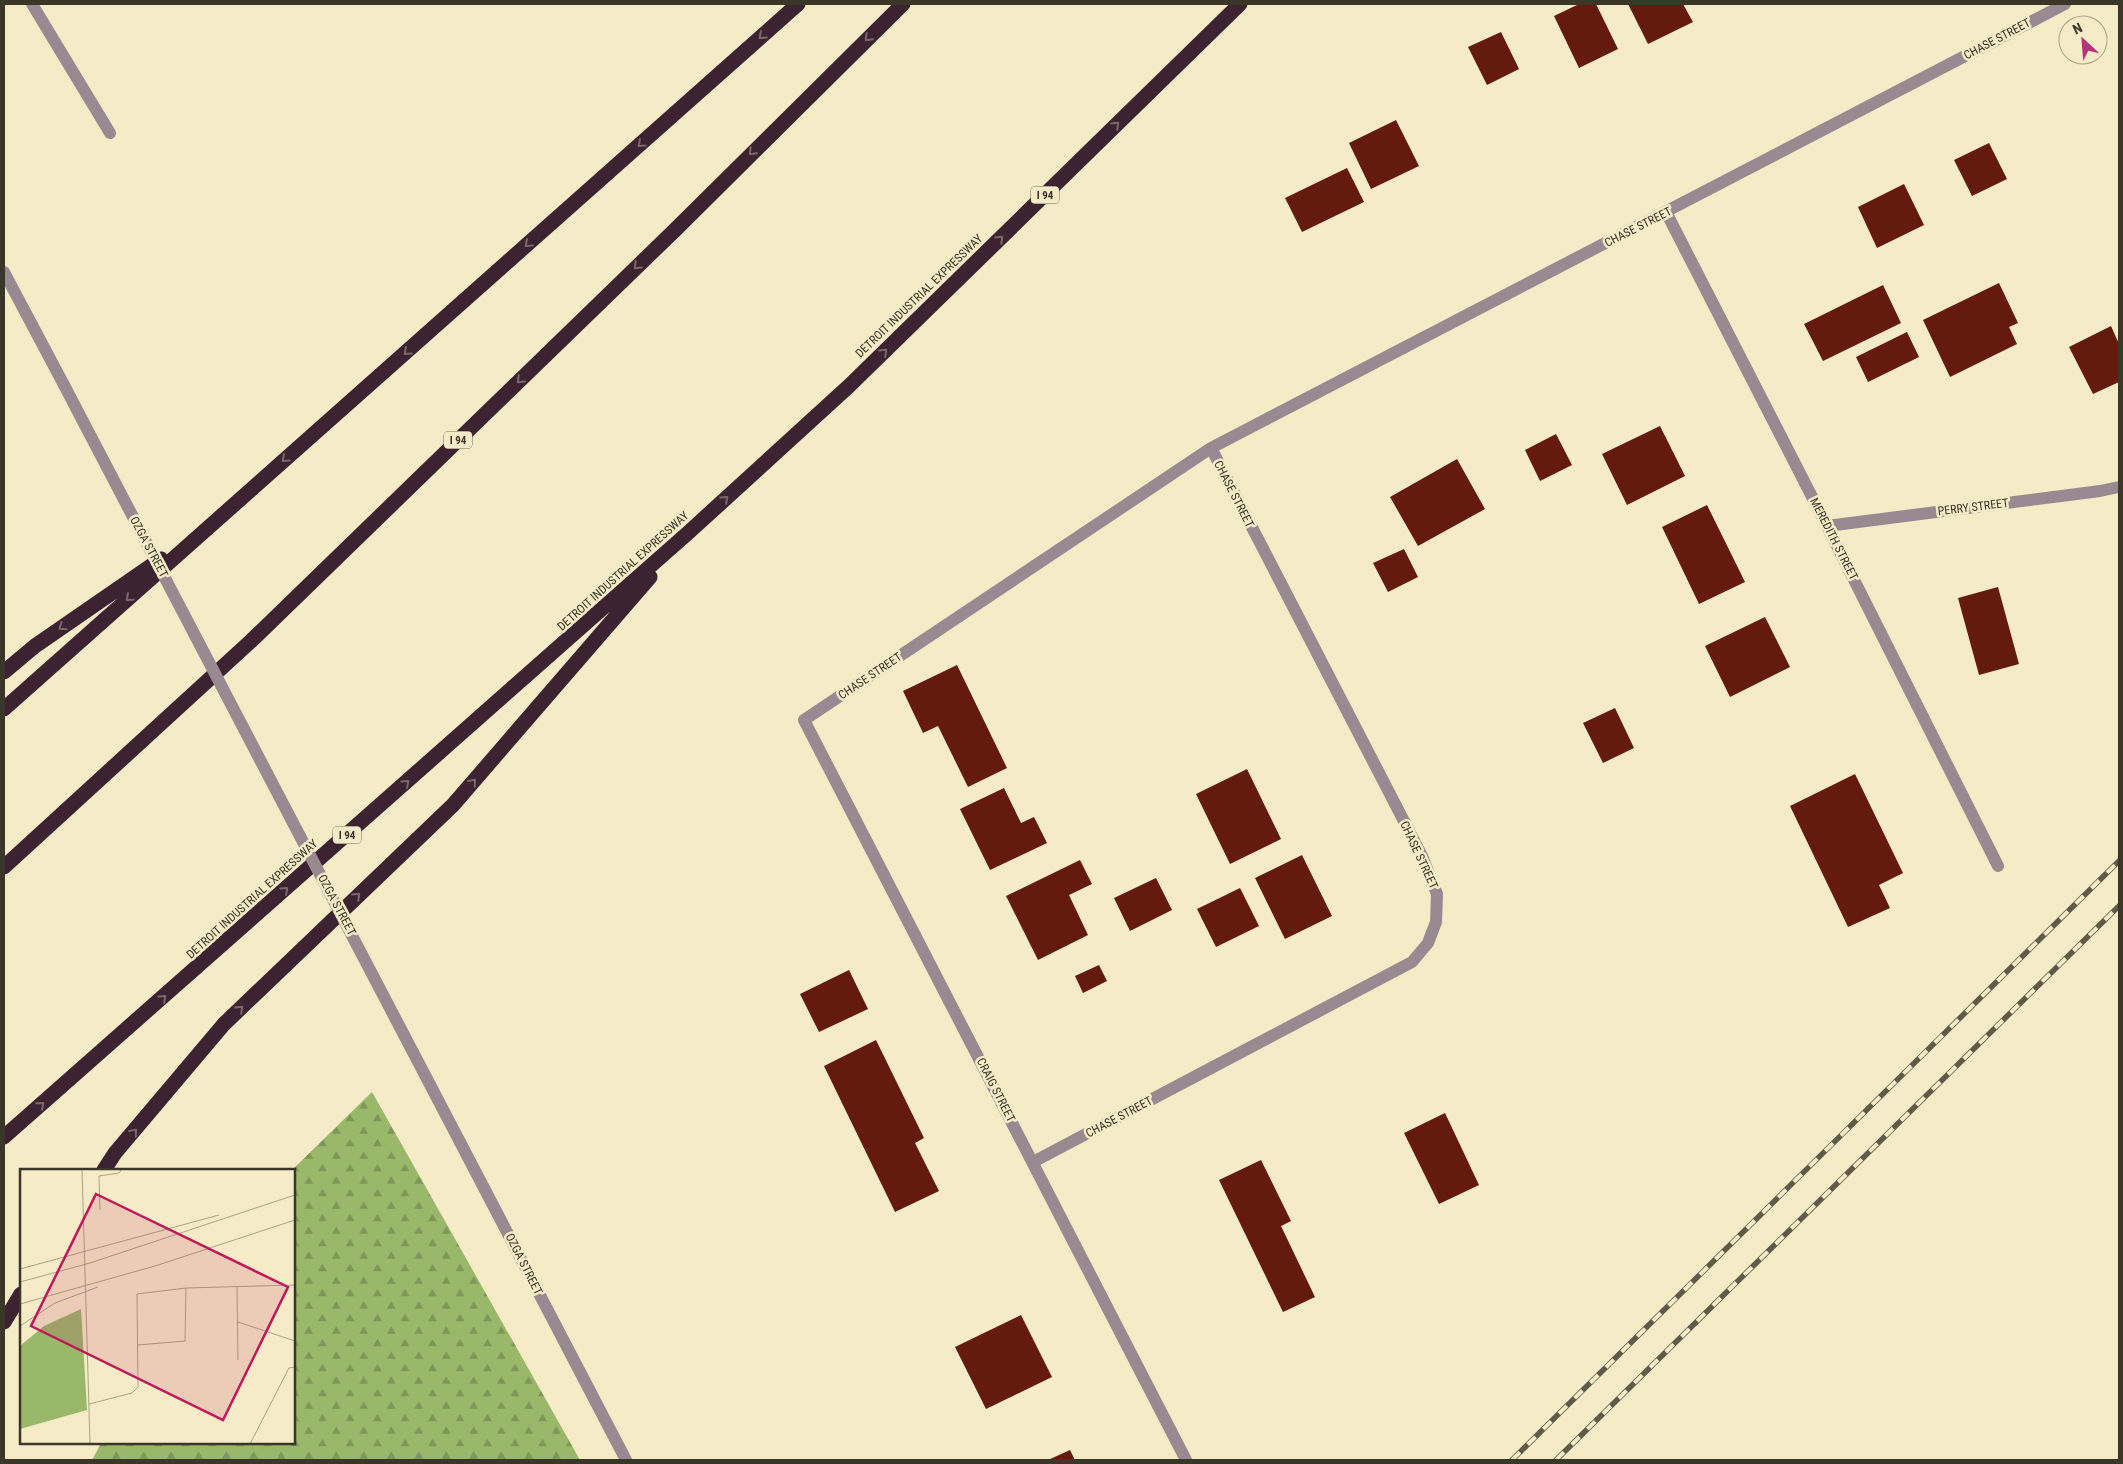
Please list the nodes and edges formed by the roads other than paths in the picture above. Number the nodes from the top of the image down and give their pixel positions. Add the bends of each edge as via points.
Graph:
1 (32, 4) edge
2 (798, 4) edge
3 (902, 4) edge
4 (1240, 4) edge
5 (2065, 4) edge
6 (110, 133) dead end
7 (1666, 212) junction
8 (4, 272) edge
9 (1211, 448) junction
10 (2119, 487) edge
11 (218, 520) junction
12 (1827, 526) junction
13 (689, 532) junction
14 (4, 672) edge
15 (4, 709) edge
16 (804, 720) joint
17 (1998, 866) dead end
18 (4, 867) edge
19 (4, 1137) edge
20 (1033, 1162) junction
21 (105, 1169) edge
22 (20, 1296) edge
23 (4, 1322) edge
24 (626, 1460) edge
25 (1186, 1460) edge

1 - 6 street
2 -> 11 highway
3 -> 18 highway, I 94 via 676,229 251,641
13 -> 4 highway, DETROIT INDUSTRIAL EXPRESSWAY / I 94 via 849,386
5 - 7 street, CHASE STREET
7 - 9 street, CHASE STREET
7 - 12 street, MEREDITH STREET
8 - 24 street, OZGA STREET, bridge
9 - 16 street, CHASE STREET
9 - 20 street, CHASE STREET via 1422,856 1437,894 1436,922 1428,943 1412,962
10 - 12 street, PERRY STREET
11 -> 14 highway via 35,646
11 -> 15 highway
12 - 17 street, MEREDITH STREET
19 -> 13 highway, DETROIT INDUSTRIAL EXPRESSWAY / I 94
21 -> 13 highway via 224,1024 453,805
16 - 20 street, CRAIG STREET
20 - 25 street, CRAIG STREET
22 - 23 highway

